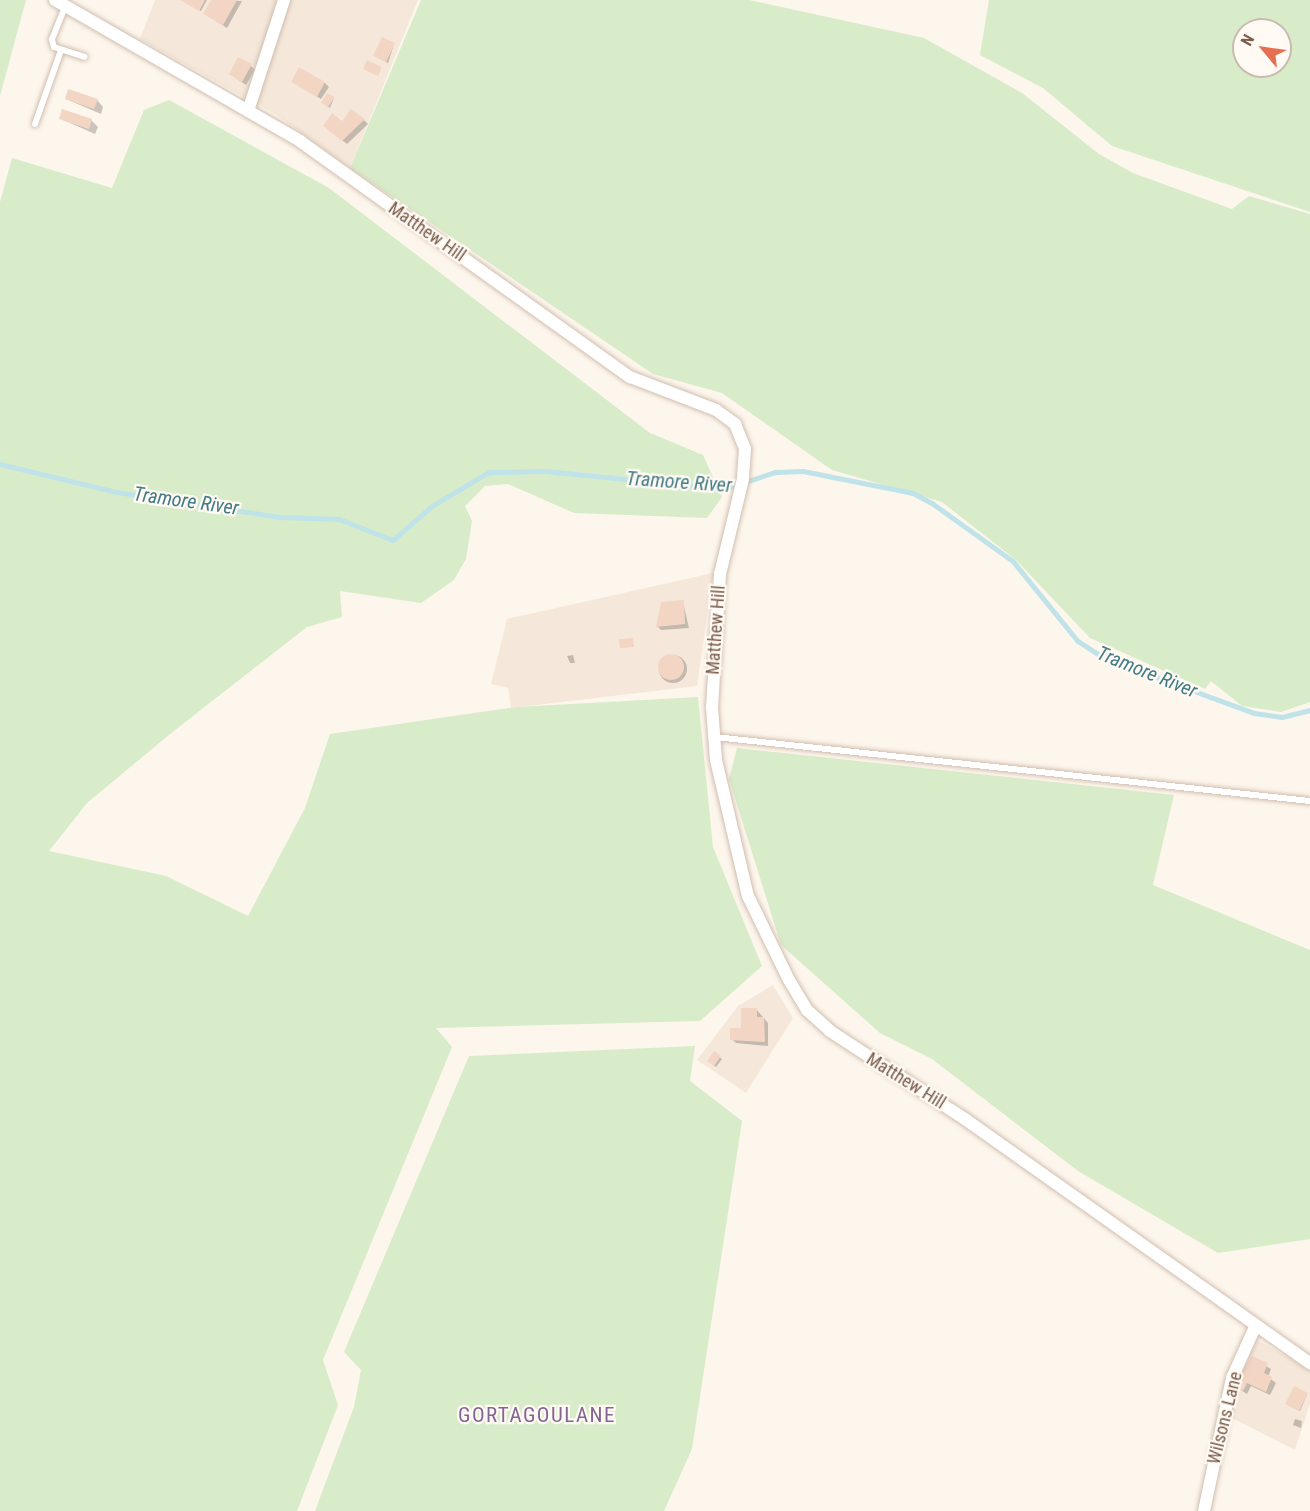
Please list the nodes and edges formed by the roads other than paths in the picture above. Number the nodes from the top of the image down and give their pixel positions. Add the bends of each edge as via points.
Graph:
1 (284, 0) edge
2 (60, 3) edge
3 (61, 50) junction
4 (84, 57) dead end
5 (248, 111) junction
6 (35, 124) dead end
7 (714, 737) junction
8 (1310, 801) edge
9 (1255, 1327) junction
10 (1310, 1363) edge
11 (1204, 1511) edge

1 - 5 street
2 - 3 lane via 52,40
2 - 5 street, Matthew Hill
3 - 4 lane
3 - 6 lane
5 - 7 street, Matthew Hill via 300,141 630,376 716,410 735,424 745,448 743,479 720,574
7 - 8 lane
7 - 9 street, Matthew Hill via 723,808 748,896 764,936 807,1010
9 - 10 street, Matthew Hill
9 - 11 street, Wilsons Lane via 1232,1378

